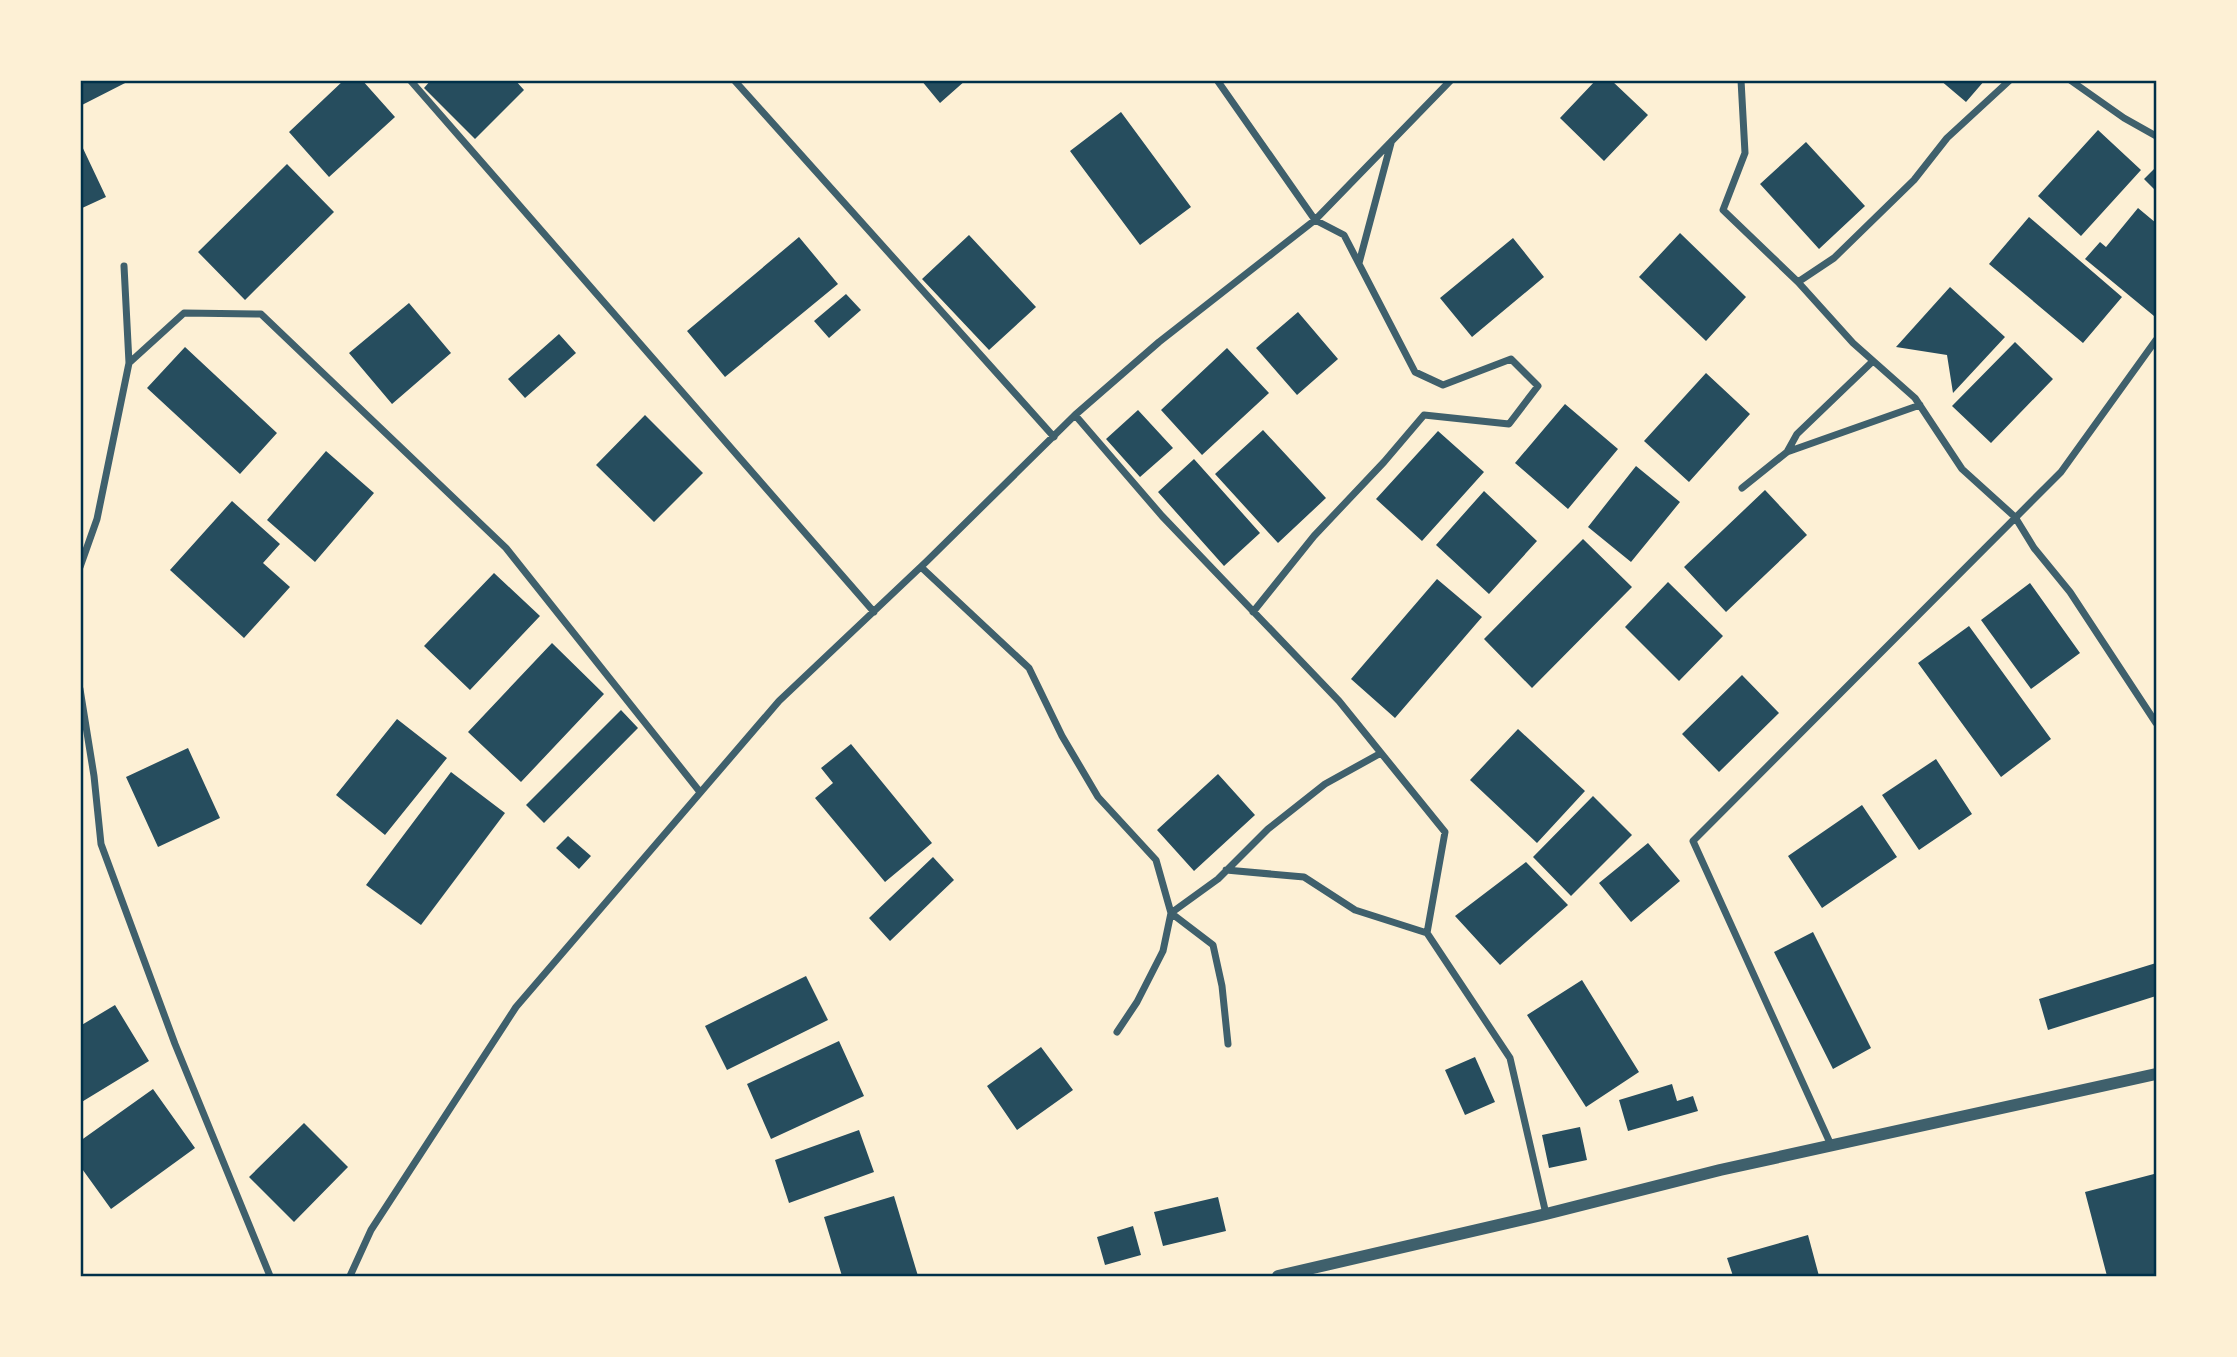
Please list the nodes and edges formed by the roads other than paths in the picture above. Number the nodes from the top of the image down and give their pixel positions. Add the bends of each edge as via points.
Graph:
1 (410, 80) edge
2 (734, 80) edge
3 (1217, 80) edge
4 (1451, 80) edge
5 (1741, 80) edge
6 (2010, 80) edge
7 (2070, 80) edge
8 (2157, 136) edge
9 (1391, 142) junction
10 (1315, 220) junction
11 (1358, 264) junction
12 (124, 265) dead end
13 (1798, 282) junction
14 (2157, 340) edge
15 (1873, 361) junction
16 (129, 363) junction
17 (1920, 405) junction
18 (1075, 415) junction
19 (1054, 437) junction
20 (1787, 452) junction
21 (1742, 488) dead end
22 (2015, 517) junction
23 (80, 566) edge
24 (921, 566) junction
25 (874, 612) junction
26 (1253, 612) junction
27 (80, 689) edge
28 (2157, 723) edge
29 (1381, 754) junction
30 (700, 792) junction
31 (1226, 870) junction
32 (1171, 913) junction
33 (1427, 933) junction
34 (1117, 1032) dead end
35 (1228, 1044) dead end
36 (2157, 1074) edge
37 (1831, 1145) junction
38 (1546, 1214) junction
39 (270, 1276) edge
40 (350, 1276) edge
41 (1278, 1276) edge

1 - 25 street
2 - 19 street
3 - 10 street
4 - 9 street
5 - 13 street via 1745,153 1723,210
6 - 13 street via 1947,138 1914,180 1834,258
7 - 8 street
9 - 10 street
9 - 11 street
10 - 11 street via 1344,235
10 - 18 street via 1159,342
11 - 26 street via 1415,372 1443,385 1511,359 1538,386 1509,424 1424,415 1314,536
12 - 16 street
13 - 15 street
14 - 22 street via 2061,472
15 - 17 street
15 - 20 street via 1797,434
16 - 23 street via 97,519
16 - 30 street via 184,313 261,314 506,548
17 - 20 street
17 - 22 street via 1962,468
18 - 19 street
18 - 26 street
19 - 24 street
20 - 21 street
22 - 28 street
22 - 37 street via 1693,841
24 - 25 street
24 - 32 street via 1029,668 1098,797 1156,860
25 - 30 street via 779,701
26 - 29 street via 1339,701
27 - 39 street via 101,844 175,1044
29 - 31 street via 1325,784
29 - 33 street via 1445,832
30 - 40 street via 516,1007 371,1230
31 - 32 street
31 - 33 street via 1304,877 1355,910
32 - 34 street via 1163,951
32 - 35 street via 1213,946
33 - 38 street via 1510,1058
36 - 37 street
37 - 38 street
38 - 41 street

